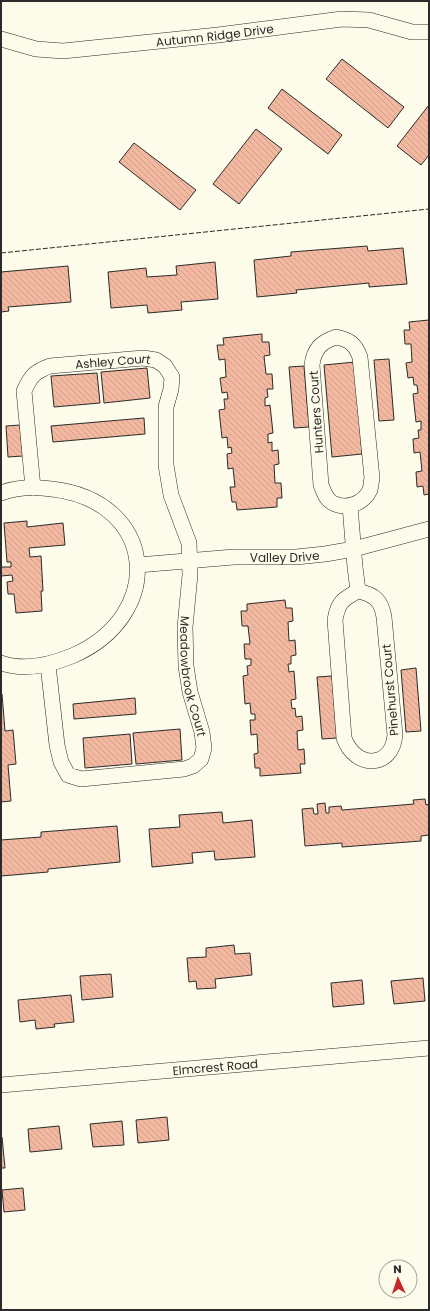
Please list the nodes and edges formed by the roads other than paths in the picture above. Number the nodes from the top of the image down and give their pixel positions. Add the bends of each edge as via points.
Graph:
1 (429, 32) edge
2 (1, 39) edge
3 (33, 488) junction
4 (1, 493) edge
5 (350, 506) junction
6 (429, 528) edge
7 (354, 549) junction
8 (190, 560) junction
9 (138, 565) junction
10 (358, 591) junction
11 (1, 663) edge
12 (48, 665) junction
13 (429, 1048) edge
14 (1, 1085) edge

1 - 2 street, Autumn Ridge Drive via 412,32 369,20 342,19 63,51 36,49
3 - 4 street
3 - 8 street, Ashley Court via 24,391 30,377 50,366 143,358 156,360 166,366 172,377 166,407 166,465 171,495 189,543
3 - 9 street via 66,490 101,505 118,519 125,529
5 - 5 street, Hunters Court via 361,502 370,490 372,478 360,357 353,344 336,338 326,340 317,348 312,365 321,485 332,503
5 - 7 street
6 - 7 street, Valley Drive
7 - 8 street, Valley Drive via 296,556
7 - 10 street
8 - 9 street, Valley Drive
8 - 12 street, Meadowbrook Court via 185,627 186,666 204,748 201,759 193,766 171,772 99,778 68,775 61,762 57,745
9 - 12 street via 132,599 115,626 84,651
10 - 10 street, Pinehurst Court via 340,603 335,620 344,738 347,747 355,756 375,761 390,752 395,736 384,617 378,600
11 - 12 street via 25,667
13 - 14 street, Elmcrest Road

